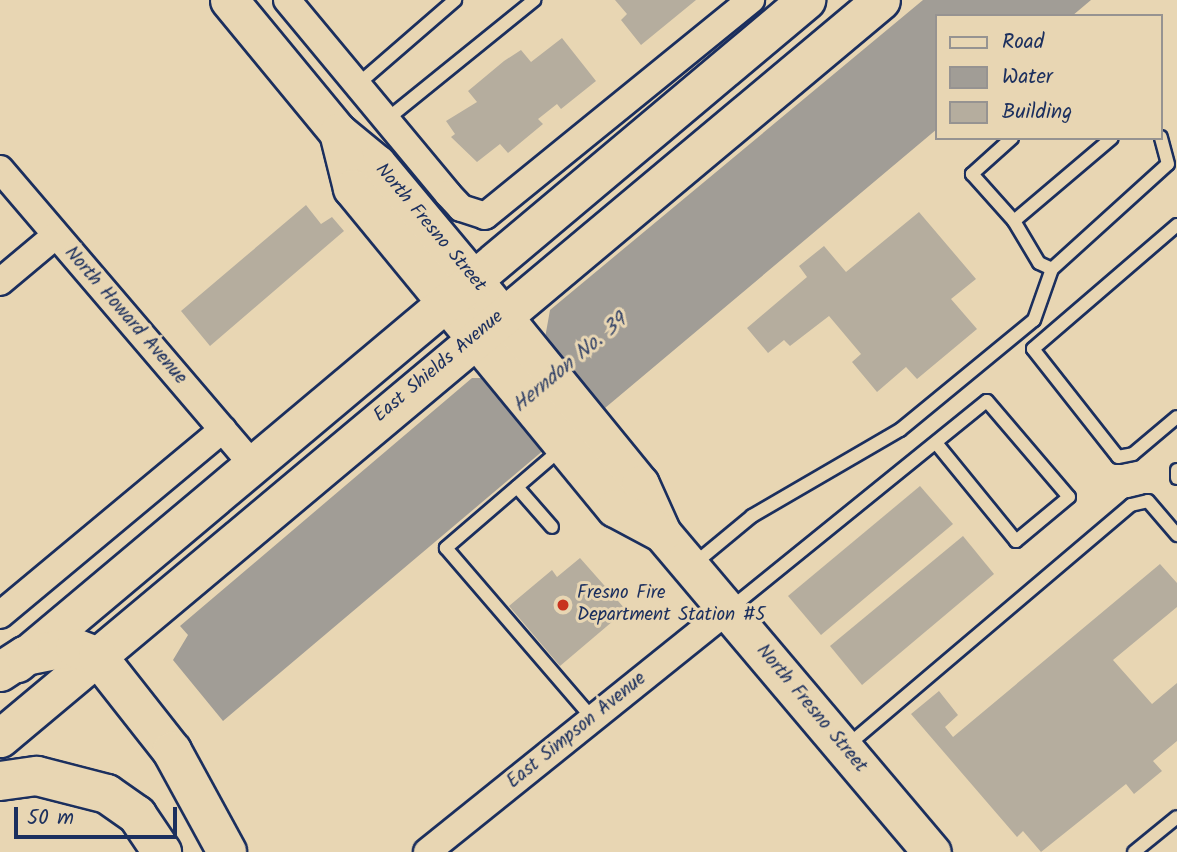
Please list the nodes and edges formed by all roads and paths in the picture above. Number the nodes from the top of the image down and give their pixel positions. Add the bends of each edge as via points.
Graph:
1 (229, 0) edge
2 (288, 0) edge
3 (455, 0) edge
4 (534, 0) edge
5 (751, 0) edge
6 (806, 0) edge
7 (812, 0) edge
8 (881, 0) edge
9 (357, 85) junction
10 (386, 120) junction
11 (1010, 140) edge
12 (1110, 140) edge
13 (1162, 140) edge
14 (0, 169) edge
15 (669, 175) junction
16 (1014, 221) junction
17 (1177, 225) edge
18 (55, 236) junction
19 (1052, 269) junction
20 (0, 282) edge
21 (458, 289) junction
22 (488, 326) junction
23 (1177, 417) edge
24 (223, 429) junction
25 (556, 437) junction
26 (937, 444) junction
27 (251, 463) junction
28 (1177, 470) edge
29 (1177, 478) edge
30 (517, 487) junction
31 (552, 527) dead end
32 (663, 533) junction
33 (1177, 535) edge
34 (691, 567) junction
35 (728, 610) junction
36 (0, 615) edge
37 (98, 657) junction
38 (8, 668) edge
39 (593, 719) junction
40 (0, 738) edge
41 (845, 748) junction
42 (0, 781) edge
43 (1177, 817) edge
44 (929, 851) edge
45 (162, 852) edge
46 (227, 852) edge
47 (426, 852) edge
48 (1134, 852) edge

1 - 21 main road, North Fresno Street via 338,132 377,164
2 - 9 street
3 - 9 lane
4 - 10 lane
5 - 10 street via 485,216 461,208
6 - 21 main road
7 - 15 main road via 814,25 806,35 721,108
8 - 15 main road, East Shields Avenue
9 - 10 street
11 - 16 lane via 972,174
12 - 16 lane
13 - 19 lane via 1168,164
14 - 18 street, North Howard Avenue
15 - 22 main road, East Shields Avenue
16 - 19 lane via 1039,262
17 - 23 lane via 1033,349 1118,457 1133,454
18 - 20 street
18 - 24 street, North Howard Avenue
19 - 34 lane via 1034,320 900,430 752,516
21 - 22 main road, North Fresno Street
21 - 27 main road
22 - 25 main road, North Fresno Street via 503,373
22 - 32 main road, North Fresno Street via 530,349 640,484
22 - 37 main road, East Shields Avenue
24 - 27 street, North Howard Avenue
24 - 36 street
25 - 30 lane
25 - 32 main road, North Fresno Street via 615,508
26 - 26 lane via 988,401 1069,497 1016,541
26 - 35 lane
27 - 38 main road
28 - 29 lane
30 - 31 lane
30 - 39 lane via 446,548
32 - 34 main road, North Fresno Street
33 - 41 lane via 1148,501 1131,505
34 - 35 main road, North Fresno Street
35 - 39 street, East Simpson Avenue
35 - 41 main road, North Fresno Street
37 - 38 highway via 75,648
37 - 40 main road, East Shields Avenue
37 - 46 highway via 172,751
39 - 47 street, East Simpson Avenue
41 - 44 main road, North Fresno Street
42 - 45 highway via 37,775 107,794 137,816
43 - 48 lane

